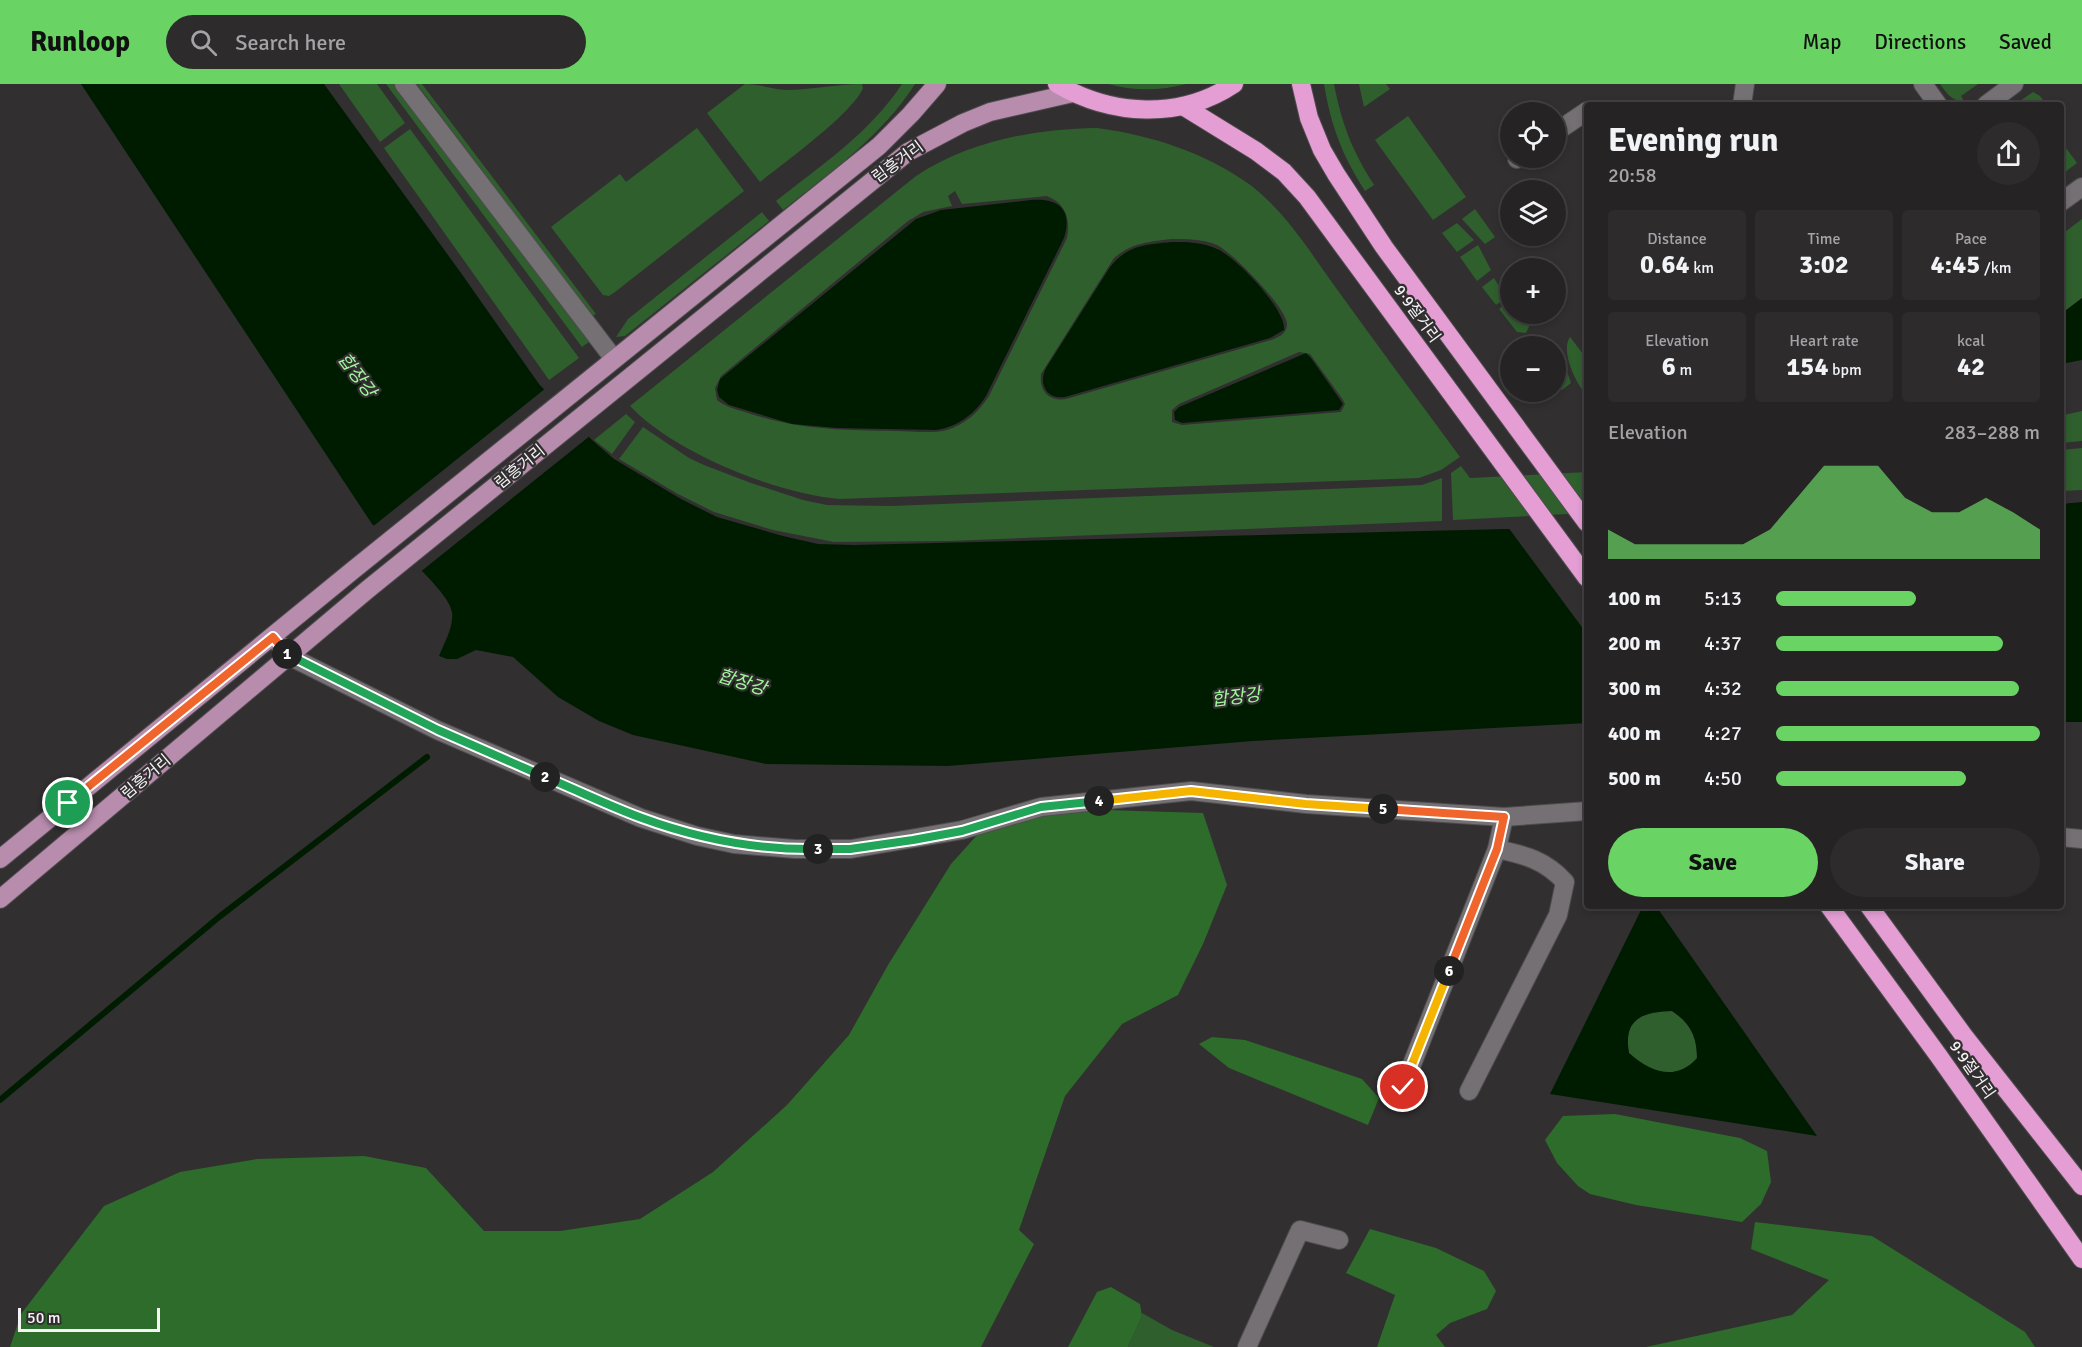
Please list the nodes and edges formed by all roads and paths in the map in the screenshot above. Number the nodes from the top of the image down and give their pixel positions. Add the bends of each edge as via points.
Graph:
1 (404, 84) edge
2 (937, 84) edge
3 (1234, 84) edge
4 (1301, 84) edge
5 (1744, 84) edge
6 (1923, 84) edge
7 (2014, 84) edge
8 (1065, 89) edge
9 (1742, 102) edge
10 (1936, 102) edge
11 (1990, 102) edge
12 (1183, 106) junction
13 (1584, 113) edge
14 (1566, 125) edge
15 (2082, 187) edge
16 (2064, 200) edge
17 (614, 359) junction
18 (1584, 518) edge
19 (1584, 574) edge
20 (273, 637) junction
21 (289, 656) junction
22 (1584, 811) edge
23 (1504, 817) junction
24 (2064, 837) edge
25 (2082, 839) edge
26 (1497, 849) junction
27 (0, 859) edge
28 (0, 899) edge
29 (1830, 909) edge
30 (1871, 909) edge
31 (1403, 1087) dead end
32 (1469, 1091) dead end
33 (2082, 1185) edge
34 (1339, 1240) dead end
35 (2082, 1259) edge
36 (1247, 1347) edge

1 - 17 street
2 - 17 main road, 림흥거리 via 879,146
3 - 12 highway
4 - 18 highway, 9·9절거리 via 1309,118 1336,174 1384,247
5 - 9 street
6 - 10 street
7 - 11 street
8 - 12 highway via 1094,102 1127,109
8 - 21 main road, 림흥거리 via 990,112 908,152
12 - 19 highway, 9·9절거리 via 1284,172 1313,205
13 - 14 street
15 - 16 street
17 - 20 main road, 림흥거리
20 - 21 street
20 - 27 main road, 림흥거리
21 - 23 street via 438,730 641,818 734,844 850,849 962,831 1041,807 1191,791 1306,804
21 - 28 main road, 림흥거리
22 - 23 street
23 - 26 street
24 - 25 street
26 - 31 street
26 - 32 street via 1530,856 1565,882 1558,915
29 - 35 highway, 9·9절거리
30 - 33 highway, 9·9절거리 via 1964,1036
34 - 36 street via 1300,1230

